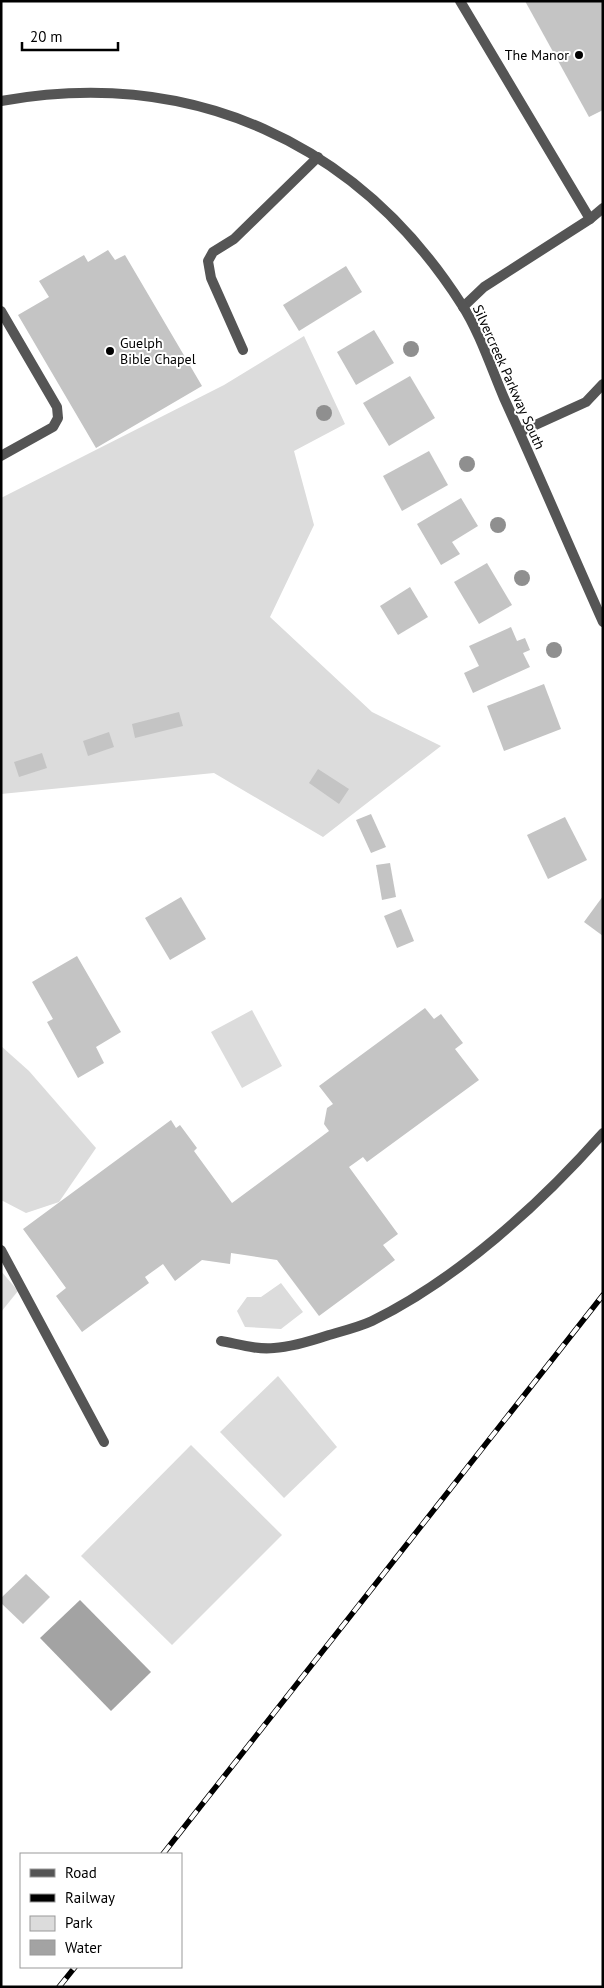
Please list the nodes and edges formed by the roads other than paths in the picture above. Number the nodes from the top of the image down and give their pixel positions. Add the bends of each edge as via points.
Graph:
1 (460, 1) edge
2 (1, 100) edge
3 (318, 157) junction
4 (603, 208) edge
5 (590, 219) junction
6 (463, 307) junction
7 (1, 311) edge
8 (243, 350) dead end
9 (603, 384) edge
10 (520, 432) junction
11 (1, 456) edge
12 (603, 622) edge
13 (603, 1133) edge
14 (1, 1250) edge
15 (221, 1341) dead end
16 (104, 1442) dead end

1 - 5 street
2 - 3 street, Silvercreek Parkway South via 90,92 149,95 183,101 234,117
3 - 6 street, Silvercreek Parkway South via 362,189 396,221 415,241
3 - 8 street via 234,239 213,252 208,261 211,278
4 - 5 street
5 - 6 street via 484,287
6 - 10 street, Silvercreek Parkway South
7 - 11 street via 57,407 58,418 53,426
9 - 10 street via 586,402
10 - 12 street, Silvercreek Parkway South
13 - 15 street via 536,1202 442,1280 404,1304 370,1322 274,1348
14 - 16 street

